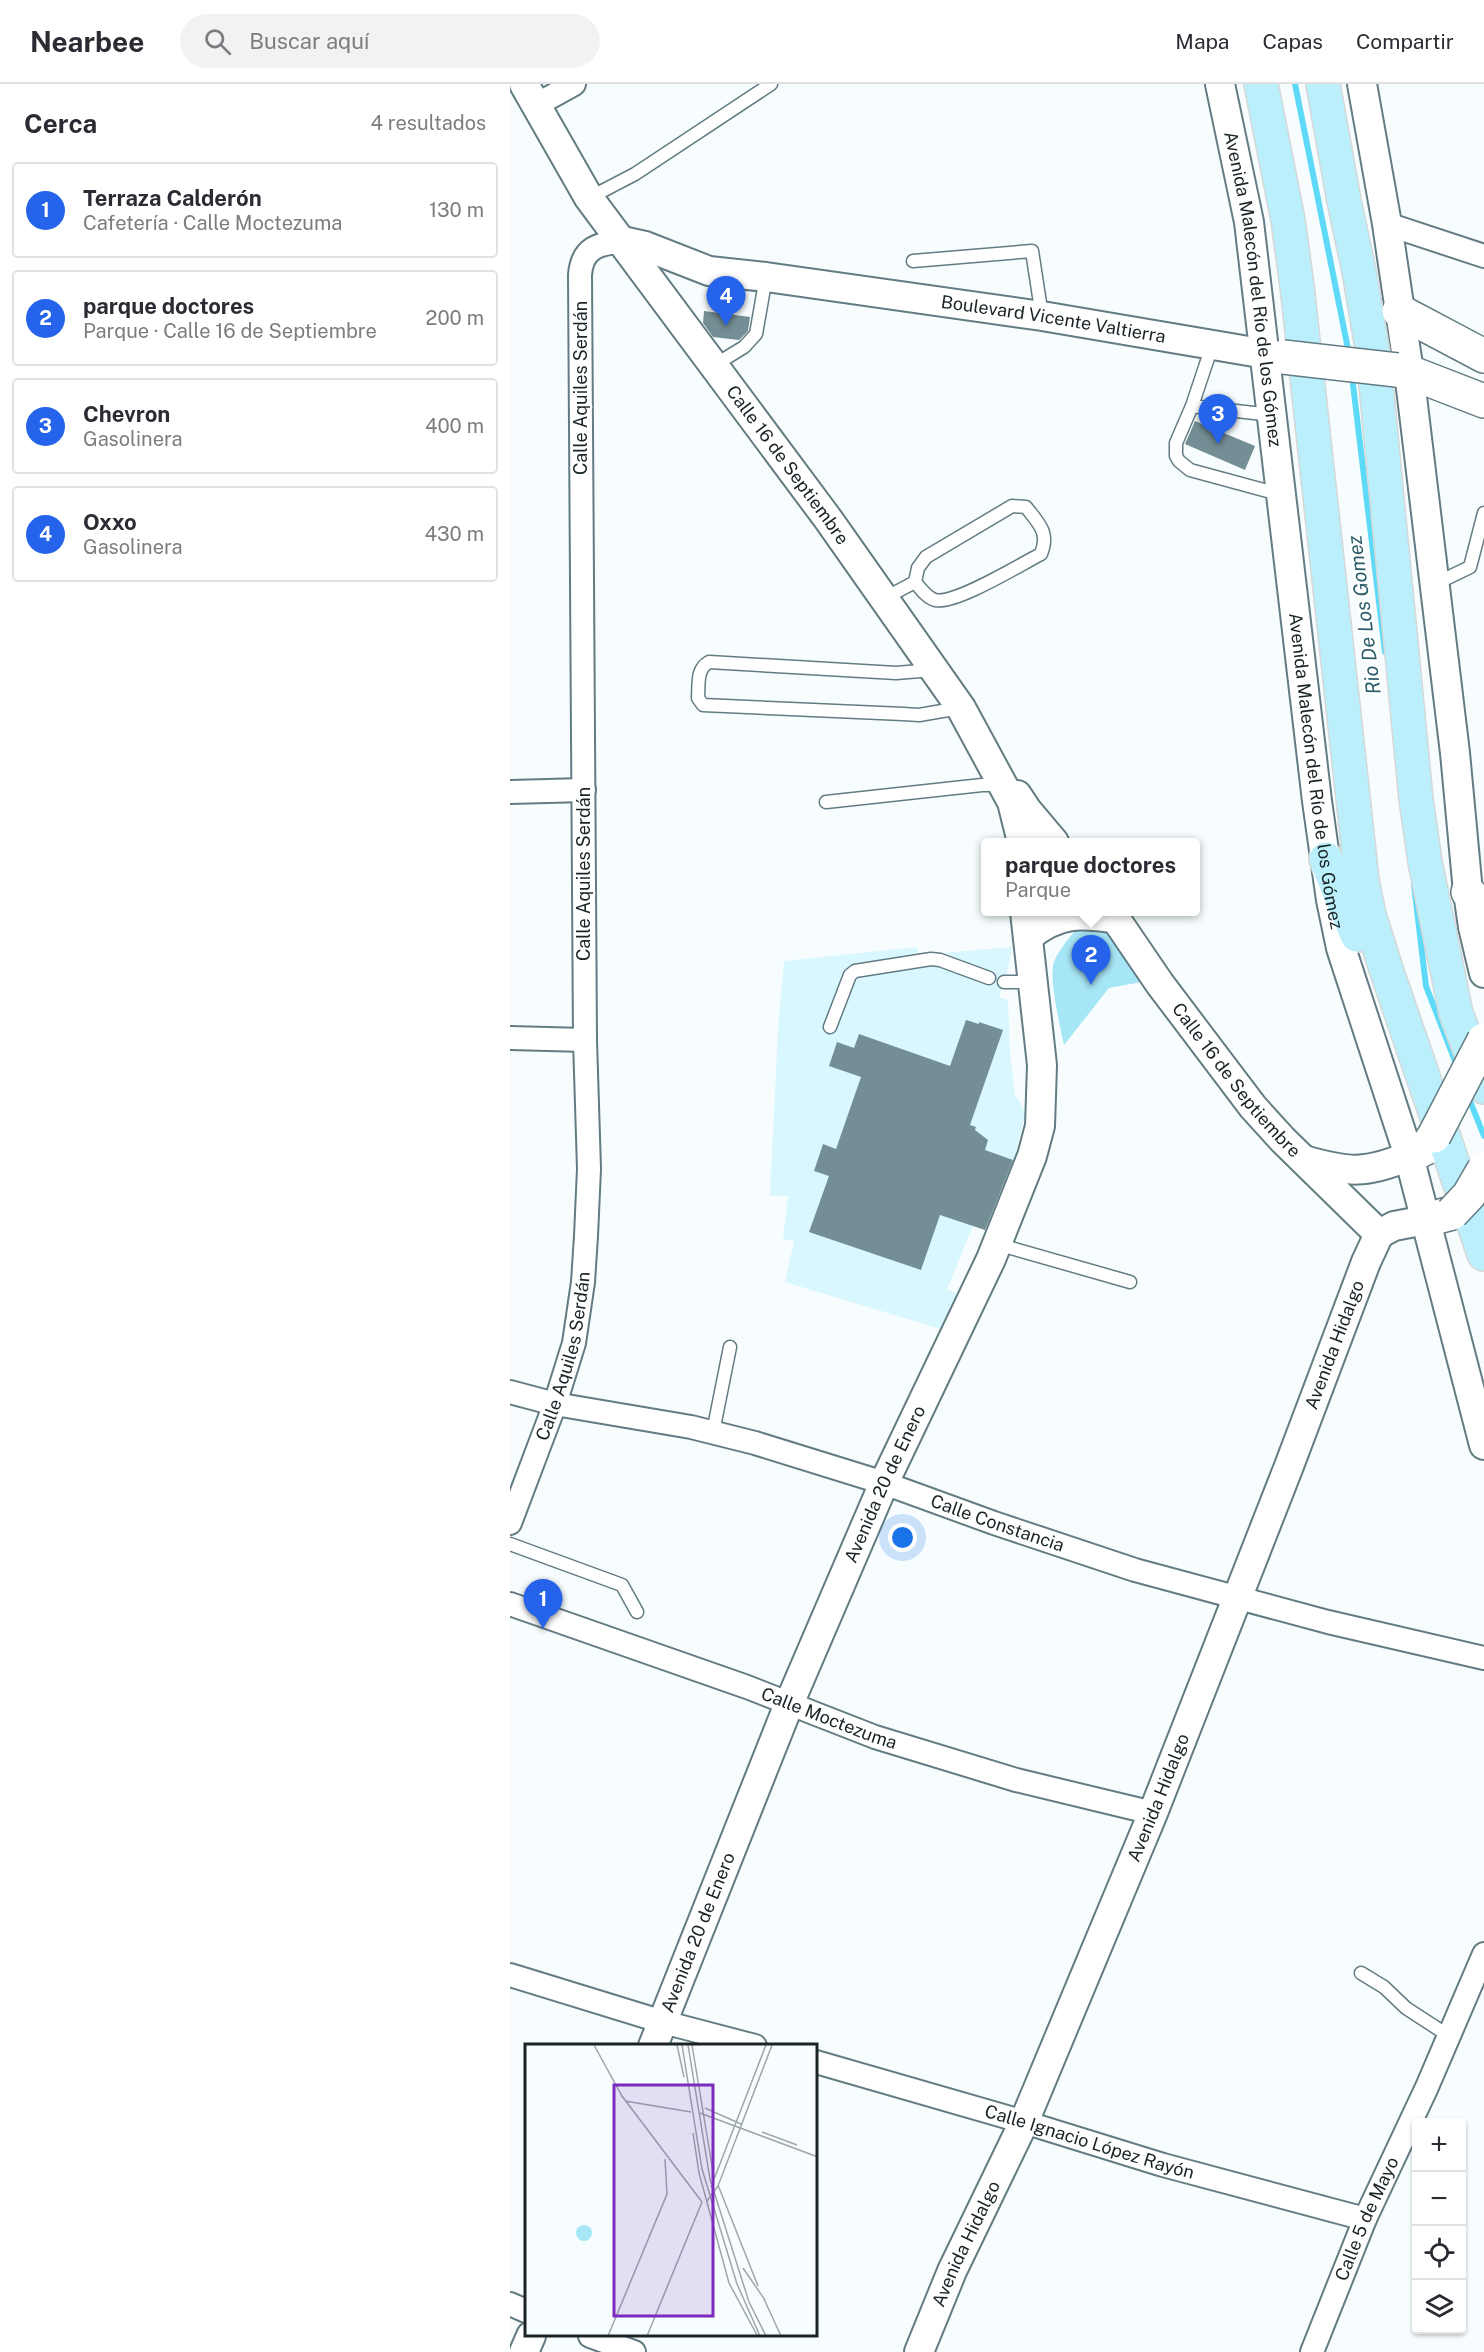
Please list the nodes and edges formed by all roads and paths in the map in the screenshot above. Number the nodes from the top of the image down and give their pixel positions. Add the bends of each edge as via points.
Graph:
1 (574, 84) edge
2 (771, 84) edge
3 (1220, 84) edge
4 (1323, 84) edge
5 (1342, 84) edge
6 (1362, 84) edge
7 (1260, 93) edge
8 (530, 94) edge
9 (589, 198) junction
10 (1344, 201) junction
11 (1387, 224) junction
12 (622, 241) junction
13 (1484, 256) edge
14 (913, 261) dead end
15 (766, 276) junction
16 (1399, 311) junction
17 (1042, 315) junction
18 (1212, 346) junction
19 (1476, 353) edge
20 (1274, 356) junction
21 (713, 366) junction
22 (1403, 371) junction
23 (1449, 387) junction
24 (1484, 401) edge
25 (1192, 406) junction
26 (1273, 415) junction
27 (1282, 495) junction
28 (1484, 513) edge
29 (915, 582) junction
30 (1434, 585) junction
31 (885, 598) junction
32 (935, 670) junction
33 (961, 708) junction
34 (1004, 785) junction
35 (584, 790) junction
36 (510, 792) edge
37 (826, 802) dead end
38 (1021, 838) edge
39 (1050, 838) edge
40 (1326, 859) junction
41 (1476, 900) edge
42 (1067, 916) edge
43 (1115, 916) edge
44 (1027, 924) edge
45 (1484, 973) edge
46 (989, 978) dead end
47 (1004, 982) dead end
48 (1033, 982) junction
49 (830, 1027) dead end
50 (510, 1038) edge
51 (585, 1040) junction
52 (1484, 1040) edge
53 (1484, 1087) edge
54 (1436, 1127) junction
55 (1409, 1156) junction
56 (1303, 1160) junction
57 (1484, 1169) edge
58 (1439, 1217) junction
59 (1378, 1234) junction
60 (997, 1244) junction
61 (1484, 1254) edge
62 (1130, 1282) dead end
63 (730, 1347) dead end
64 (510, 1392) edge
65 (555, 1404) junction
66 (713, 1432) junction
67 (1484, 1444) edge
68 (884, 1483) junction
69 (510, 1523) edge
70 (510, 1544) edge
71 (1238, 1597) junction
72 (510, 1604) edge
73 (637, 1612) dead end
74 (1484, 1658) edge
75 (789, 1704) junction
76 (1153, 1814) junction
77 (1484, 1954) edge
78 (1361, 1973) dead end
79 (510, 1975) edge
80 (658, 2034) edge
81 (1449, 2036) junction
82 (739, 2044) edge
83 (818, 2063) edge
84 (1024, 2122) junction
85 (1365, 2219) junction
86 (510, 2304) edge
87 (525, 2311) edge
88 (531, 2337) edge
89 (593, 2337) edge
90 (524, 2352) edge
91 (634, 2352) edge
92 (919, 2352) edge
93 (1312, 2352) edge

1 - 8 street
2 - 9 lane via 635,174
3 - 20 street, Avenida Malecón del Río de los Gómez
4 - 10 main road
5 - 10 main road
6 - 11 street
7 - 54 main road, Avenida Malecón del Río de los Gómez via 1296,275 1362,880
8 - 9 street, Calle 16 de Septiembre
9 - 12 street, Calle 16 de Septiembre
10 - 53 main road via 1373,354 1424,851 1456,1013
11 - 13 street
11 - 16 street
12 - 15 street, Boulevard Vicente Valtierra via 710,271
12 - 21 street, Calle 16 de Septiembre
12 - 35 street, Calle Aquiles Serdán via 601,244 581,264
14 - 17 lane via 1032,250
15 - 17 street, Boulevard Vicente Valtierra
15 - 21 lane via 756,334 744,347
16 - 19 main road
16 - 22 street
17 - 18 street, Boulevard Vicente Valtierra
18 - 20 street, Boulevard Vicente Valtierra
18 - 25 lane
19 - 23 main road via 1455,358 1448,366
20 - 22 main road, Boulevard Vicente Valtierra, bridge
20 - 26 street, Avenida Malecón del Río de los Gómez
21 - 31 street, Calle 16 de Septiembre
22 - 23 main road, Boulevard Vicente Valtierra
22 - 30 street
23 - 24 main road, Boulevard Vicente Valtierra
25 - 26 lane
25 - 27 lane via 1176,443 1179,461 1190,470
26 - 27 street, Avenida Malecón del Río de los Gómez
27 - 40 street, Avenida Malecón del Río de los Gómez
28 - 30 lane via 1470,567
29 - 29 lane via 935,600 952,600 1041,554 1045,543 1043,530 1026,507 1012,506 926,557
29 - 31 lane
30 - 41 street
31 - 32 street, Calle 16 de Septiembre
32 - 33 street, Calle 16 de Septiembre
32 - 33 lane via 896,673 709,662 700,671 698,698 703,705 919,715
33 - 34 street, Calle 16 de Septiembre
34 - 37 lane
34 - 38 street
34 - 39 street, Calle 16 de Septiembre via 1013,789
35 - 36 street
35 - 51 street, Calle Aquiles Serdán
40 - 54 main road via 1401,1056
40 - 55 street, Avenida Malecón del Río de los Gómez via 1341,948
41 - 45 street via 1474,936
42 - 44 street
43 - 56 street, Calle 16 de Septiembre via 1160,984 1253,1107
44 - 48 street, Avenida 20 de Enero
46 - 49 lane via 931,959 855,971 849,975
47 - 48 lane
48 - 60 street, Avenida 20 de Enero via 1042,1065 1040,1126
50 - 51 street
51 - 65 street, Calle Aquiles Serdán via 589,1169 583,1282 574,1343
52 - 54 main road, bridge
54 - 55 main road via 1426,1148
54 - 61 main road, Avenida Malecón del Río de los Gómez
55 - 56 street via 1366,1170 1341,1170
55 - 58 street, Avenida Malecón del Río de los Gómez
56 - 59 street, Calle 16 de Septiembre
57 - 58 main road, bridge via 1469,1195
58 - 59 street via 1394,1226
58 - 67 street, Avenida Malecón del Río de los Gómez via 1463,1371
59 - 71 street, Avenida Hidalgo
60 - 62 lane
60 - 68 street, Avenida 20 de Enero
63 - 66 lane
64 - 65 street, Calle Constancia
65 - 66 street, Calle Constancia
65 - 69 street, Calle Aquiles Serdán
66 - 68 street, Calle Constancia
68 - 71 street, Calle Constancia via 1135,1570
68 - 75 street, Avenida 20 de Enero
70 - 73 lane via 622,1585
71 - 74 street, Calle Constancia
71 - 76 street, Avenida Hidalgo
72 - 75 street, Calle Moctezuma
75 - 76 street, Calle Moctezuma via 875,1737 1016,1780
75 - 80 street, Avenida 20 de Enero
76 - 84 street, Avenida Hidalgo
77 - 81 street, Calle 5 de Mayo
78 - 81 lane
79 - 80 street
80 - 82 street
81 - 85 street, Calle 5 de Mayo
83 - 84 street, Calle Ignacio López Rayón
84 - 85 street, Calle Ignacio López Rayón via 1163,2165
84 - 92 street, Avenida Hidalgo via 952,2271
85 - 93 street, Calle 5 de Mayo
86 - 87 street
88 - 90 street
89 - 91 street

